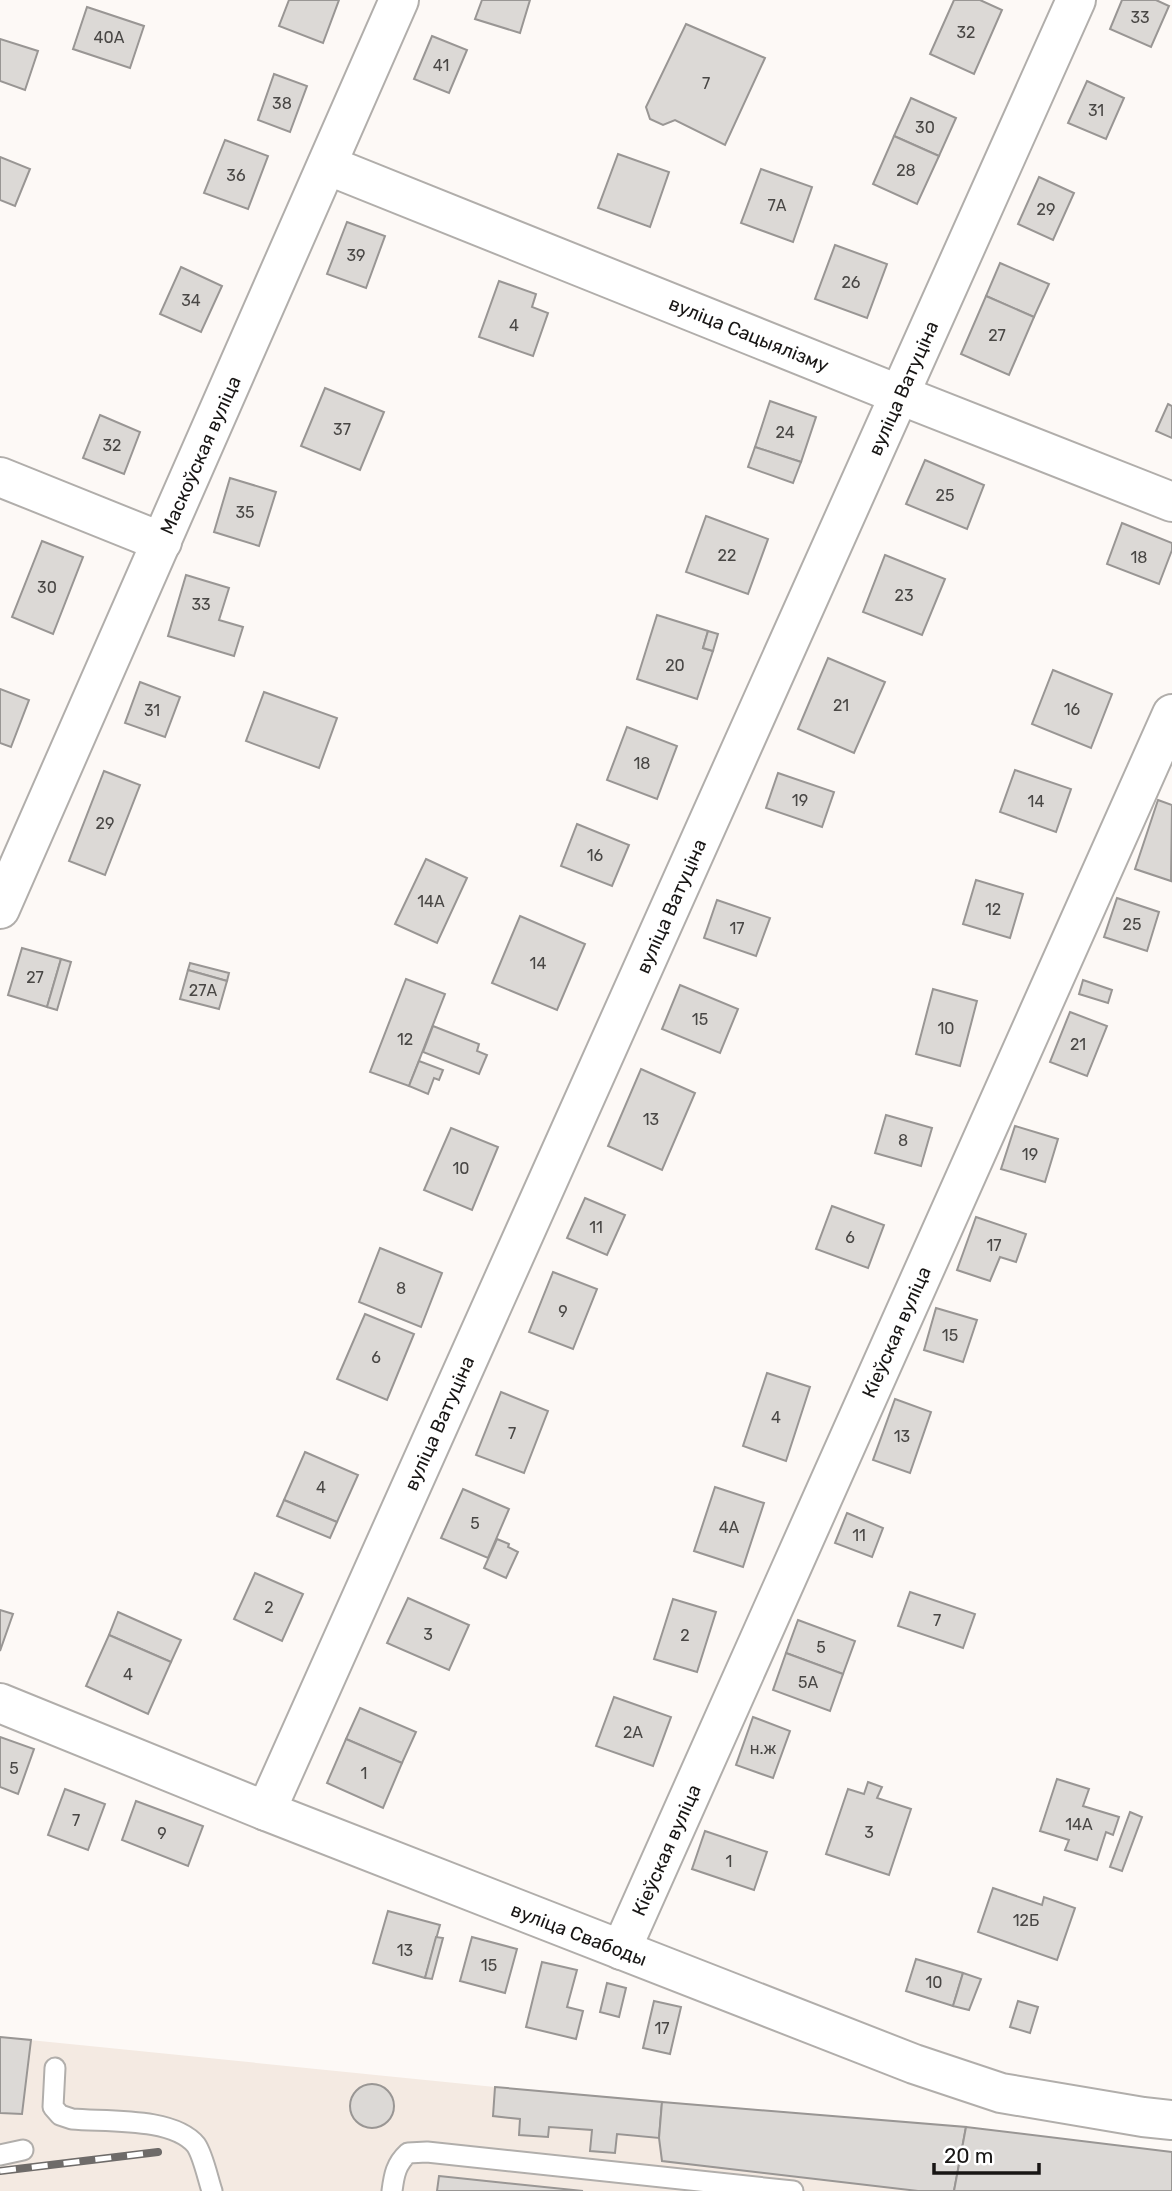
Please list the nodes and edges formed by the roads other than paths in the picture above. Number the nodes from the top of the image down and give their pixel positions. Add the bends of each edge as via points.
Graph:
1 (399, 0) edge
2 (1076, 0) edge
3 (327, 165) junction
4 (900, 395) junction
5 (0, 477) edge
6 (1172, 502) edge
7 (162, 542) junction
8 (1172, 714) edge
9 (0, 909) edge
10 (0, 1703) edge
11 (266, 1811) junction
12 (621, 1950) junction
13 (55, 2068) dead end
14 (1172, 2120) edge
15 (23, 2150) dead end
16 (0, 2155) edge
17 (212, 2191) edge
18 (392, 2191) edge
19 (793, 2191) edge

1 - 3 street, Маскоўская вуліца
2 - 4 street, вуліца Ватуціна
3 - 4 street, вуліца Сацыялізму
3 - 7 street, Маскоўская вуліца
4 - 6 street, вуліца Сацыялізму
4 - 11 street, вуліца Ватуціна
5 - 7 street
7 - 9 street, Маскоўская вуліца
8 - 12 street, Кіеўская вуліца
10 - 11 street, вуліца Свабоды
11 - 12 street, вуліца Свабоды
12 - 14 street, вуліца Свабоды via 1001,2093
13 - 17 lane via 52,2107 60,2115 156,2125 183,2133 197,2147
15 - 16 lane
18 - 19 lane via 399,2161 408,2153 427,2152

